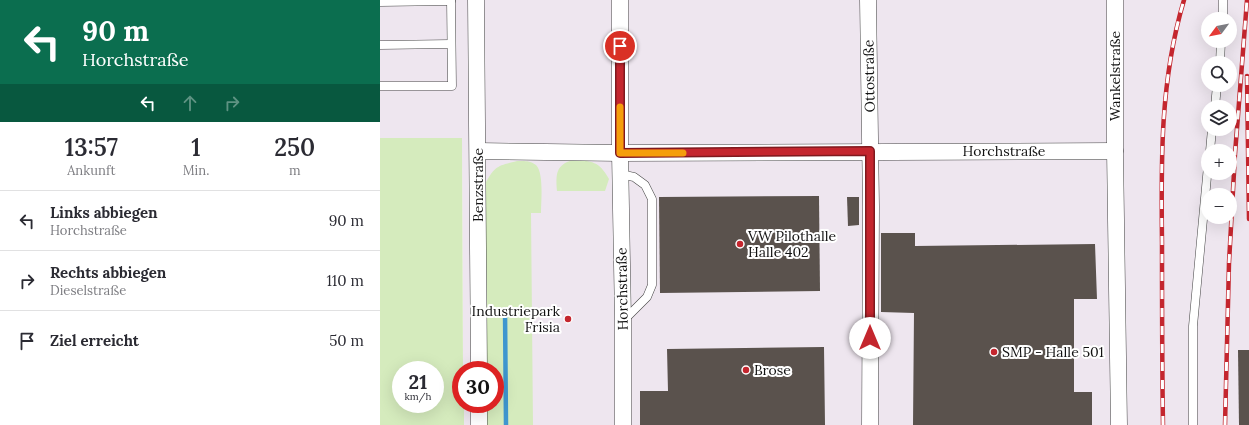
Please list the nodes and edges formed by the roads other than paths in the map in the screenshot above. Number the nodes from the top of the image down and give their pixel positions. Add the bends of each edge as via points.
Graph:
1 (476, 0) edge
2 (620, 0) edge
3 (868, 0) edge
4 (1115, 0) edge
5 (1223, 0) edge
6 (451, 1) edge
7 (380, 2) edge
8 (1223, 12) edge
9 (380, 44) edge
10 (451, 44) junction
11 (380, 86) edge
12 (478, 151) junction
13 (870, 151) junction
14 (1115, 151) junction
15 (620, 153) junction
16 (620, 174) junction
17 (1207, 180) edge
18 (623, 320) junction
19 (479, 361) edge
20 (479, 413) edge
21 (479, 425) edge
22 (623, 425) edge
23 (870, 425) edge
24 (1119, 425) edge
25 (1193, 425) edge

1 - 12 street, Benzstraße
2 - 15 street
3 - 13 street, Ottostraße
4 - 14 street, Wankelstraße
5 - 8 lane
6 - 7 lane
6 - 10 lane
9 - 10 lane
10 - 11 lane via 452,86
12 - 15 street, Horchstraße
12 - 19 street, Benzstraße
13 - 14 street, Horchstraße
13 - 15 street, Horchstraße
13 - 23 street, Ottostraße
14 - 24 street
15 - 16 street, Horchstraße
16 - 18 street, Horchstraße
16 - 18 lane via 645,185 652,199 652,284 647,297
17 - 25 lane via 1194,326
18 - 22 street, Horchstraße
20 - 21 street

